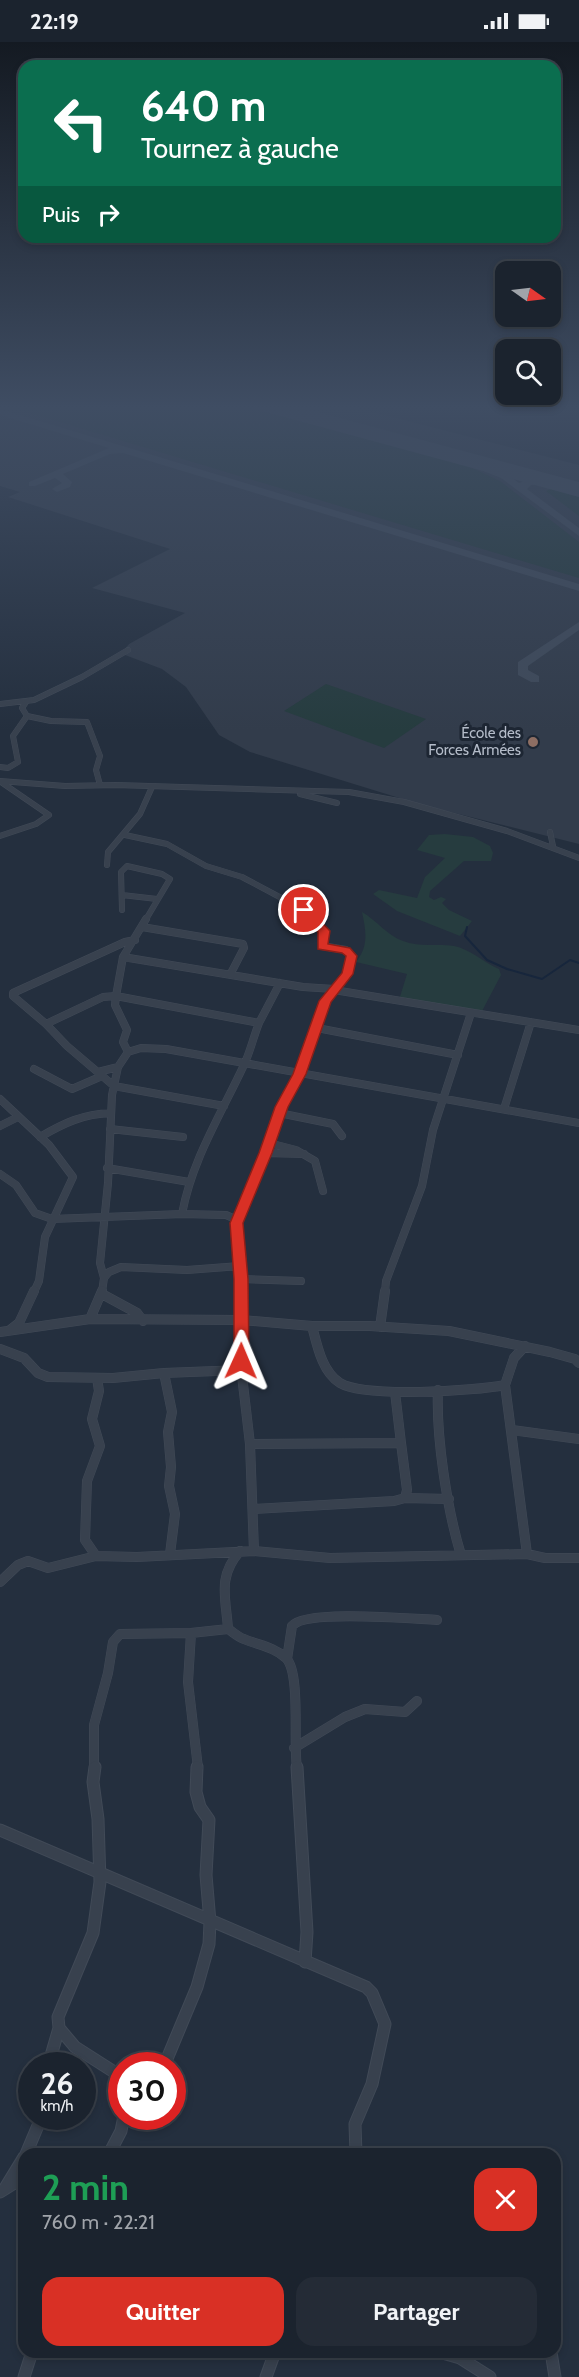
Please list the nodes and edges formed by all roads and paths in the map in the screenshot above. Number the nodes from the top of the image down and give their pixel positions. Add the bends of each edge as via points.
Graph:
1 (128, 650) dead end
2 (26, 702) junction
3 (0, 704) edge
4 (27, 716) junction
5 (0, 767) edge
6 (0, 781) edge
7 (100, 785) junction
8 (152, 787) junction
9 (290, 791) junction
10 (337, 803) dead end
11 (550, 832) dead end
12 (125, 835) junction
13 (0, 836) edge
14 (553, 846) junction
15 (579, 858) edge
16 (106, 865) dead end
17 (122, 894) junction
18 (157, 899) junction
19 (122, 910) dead end
20 (142, 927) junction
21 (135, 940) junction
22 (123, 957) junction
23 (231, 973) junction
24 (280, 983) junction
25 (334, 989) junction
26 (116, 996) junction
27 (471, 1012) junction
28 (531, 1022) junction
29 (260, 1023) junction
30 (46, 1024) junction
31 (317, 1028) junction
32 (579, 1030) edge
33 (128, 1052) junction
34 (458, 1055) junction
35 (244, 1064) junction
36 (118, 1067) junction
37 (34, 1069) dead end
38 (100, 1074) junction
39 (299, 1074) junction
40 (114, 1086) junction
41 (0, 1099) edge
42 (444, 1100) junction
43 (225, 1106) junction
44 (504, 1109) junction
45 (111, 1113) junction
46 (279, 1113) junction
47 (18, 1117) junction
48 (579, 1123) edge
49 (0, 1126) edge
50 (110, 1129) junction
51 (342, 1136) dead end
52 (40, 1137) junction
53 (183, 1137) dead end
54 (269, 1143) junction
55 (266, 1153) junction
56 (304, 1154) junction
57 (107, 1168) junction
58 (0, 1174) edge
59 (189, 1182) junction
60 (323, 1191) dead end
61 (182, 1214) junction
62 (104, 1218) junction
63 (52, 1219) junction
64 (236, 1223) junction
65 (240, 1266) junction
66 (104, 1278) junction
67 (241, 1279) junction
68 (301, 1281) dead end
69 (102, 1294) junction
70 (90, 1320) junction
71 (242, 1320) junction
72 (143, 1321) junction
73 (312, 1326) junction
74 (380, 1327) junction
75 (10, 1330) junction
76 (0, 1332) edge
77 (525, 1346) junction
78 (0, 1349) edge
79 (578, 1360) edge
80 (242, 1370) junction
81 (164, 1373) junction
82 (97, 1378) junction
83 (504, 1385) junction
84 (438, 1390) junction
85 (395, 1392) junction
86 (512, 1430) junction
87 (579, 1439) edge
88 (401, 1443) junction
89 (250, 1444) junction
90 (405, 1498) junction
91 (449, 1499) junction
92 (253, 1509) junction
93 (87, 1546) junction
94 (240, 1551) junction
95 (254, 1551) junction
96 (170, 1554) junction
97 (527, 1554) junction
98 (461, 1555) junction
99 (96, 1556) junction
100 (579, 1558) edge
101 (78, 1559) junction
102 (0, 1582) edge
103 (437, 1620) dead end
104 (228, 1629) junction
105 (190, 1633) junction
106 (287, 1659) junction
107 (417, 1701) dead end
108 (294, 1748) junction
109 (0, 1830) edge
110 (100, 1874) junction
111 (210, 1922) junction
112 (305, 1962) junction
113 (59, 2028) junction
114 (52, 2052) edge
115 (170, 2052) edge
116 (108, 2067) edge
117 (36, 2130) edge
118 (121, 2130) edge
119 (28, 2148) edge
120 (112, 2148) edge
121 (356, 2148) edge
122 (18, 2167) edge
123 (18, 2181) edge
124 (3, 2190) edge
125 (30, 2358) edge
126 (273, 2358) edge
127 (460, 2358) edge
128 (552, 2358) edge
129 (24, 2377) edge
130 (267, 2377) edge
131 (490, 2377) edge
132 (555, 2377) edge

1 - 2 street via 82,677
2 - 3 street
2 - 4 street via 22,708
4 - 5 street via 13,736 18,762 8,768
4 - 7 street via 87,722 100,756 96,770
6 - 7 street
6 - 13 street via 49,814 36,824
7 - 8 street
8 - 9 street
8 - 12 street
9 - 10 street
9 - 14 street via 377,795
11 - 14 street
12 - 16 street via 108,852
12 - 25 street via 167,844 304,910 324,931 322,946 346,950 352,956 347,974
14 - 15 street
17 - 18 street
17 - 18 street via 121,872 127,866 170,877
17 - 19 street
18 - 20 street
20 - 21 street
20 - 23 street via 243,944
21 - 22 street
21 - 30 street via 13,993
22 - 23 street
22 - 26 street via 119,965 121,986
23 - 24 street
24 - 25 street
24 - 29 street
25 - 27 street
25 - 31 street via 325,1001
26 - 29 street
26 - 30 street via 103,997
26 - 33 street via 127,1030 123,1042
27 - 28 street
27 - 34 street
28 - 32 street
28 - 44 street
29 - 35 street
30 - 38 street
31 - 34 street
31 - 39 street
33 - 35 street via 166,1049
33 - 36 street
34 - 42 street
35 - 39 street
35 - 43 street
36 - 38 street
36 - 40 street
37 - 38 street via 72,1090 84,1087
38 - 40 street
39 - 42 street
39 - 46 street
40 - 43 street
40 - 45 street
41 - 47 street
42 - 44 street
42 - 74 street via 418,1198 386,1281
43 - 59 street
44 - 48 street
45 - 50 street
45 - 52 street via 73,1117
46 - 51 street via 333,1124
46 - 54 street
47 - 49 street
47 - 52 street
50 - 53 street
50 - 57 street
52 - 63 street via 73,1177
54 - 55 street
54 - 56 street
55 - 56 street
55 - 64 street
56 - 60 street via 315,1161
57 - 59 street
57 - 62 street
58 - 63 street via 16,1185 35,1213
59 - 61 street
61 - 62 street
61 - 64 street via 226,1215
62 - 63 street
62 - 66 street via 100,1263
63 - 75 street via 45,1237 39,1281 19,1323
64 - 65 street
65 - 66 street via 187,1270 121,1267
65 - 67 street
66 - 69 street
67 - 68 street
67 - 71 street
69 - 70 street
69 - 72 street via 137,1313
70 - 72 street
70 - 75 street
71 - 72 street
71 - 73 street
71 - 80 street
73 - 74 street
73 - 85 street via 323,1362 343,1385
74 - 77 street via 449,1331
75 - 76 street
77 - 79 street
77 - 83 street via 518,1350
78 - 82 street via 24,1358 38,1373 48,1377
80 - 81 street
80 - 89 street
81 - 82 street
81 - 96 street via 172,1412 168,1432 169,1486 175,1514
82 - 93 street via 99,1391 92,1419 100,1446 87,1481
83 - 84 street
83 - 86 street
84 - 85 street
84 - 91 street via 437,1416
85 - 88 street
86 - 87 street
86 - 97 street
88 - 89 street via 324,1447
88 - 90 street
89 - 92 street
90 - 91 street
90 - 92 street
91 - 98 street
92 - 95 street
93 - 99 street
93 - 101 street
94 - 95 street
94 - 96 street
94 - 104 street via 225,1571
95 - 98 street via 330,1558
96 - 99 street
97 - 98 street
97 - 100 street
99 - 101 street
101 - 102 street via 58,1568 28,1562 18,1565
103 - 106 street via 300,1618 291,1630
104 - 105 street
104 - 106 street
105 - 110 street via 120,1634 113,1642 94,1725 93,1782
105 - 111 street via 188,1682 197,1753 196,1792 209,1820 206,1875
106 - 108 street via 295,1677
107 - 108 street via 405,1712 366,1709 345,1717
108 - 112 street via 307,1932
109 - 110 street
110 - 111 street
110 - 113 street via 93,1933 58,2017
111 - 112 street via 247,1934
111 - 115 street via 203,1968
112 - 121 street via 366,1987 385,2024 372,2084 355,2124
113 - 114 street
113 - 116 street via 66,2040
117 - 119 street
118 - 120 street
122 - 124 street
123 - 124 street
125 - 129 street
126 - 130 street
127 - 131 street
128 - 132 street

